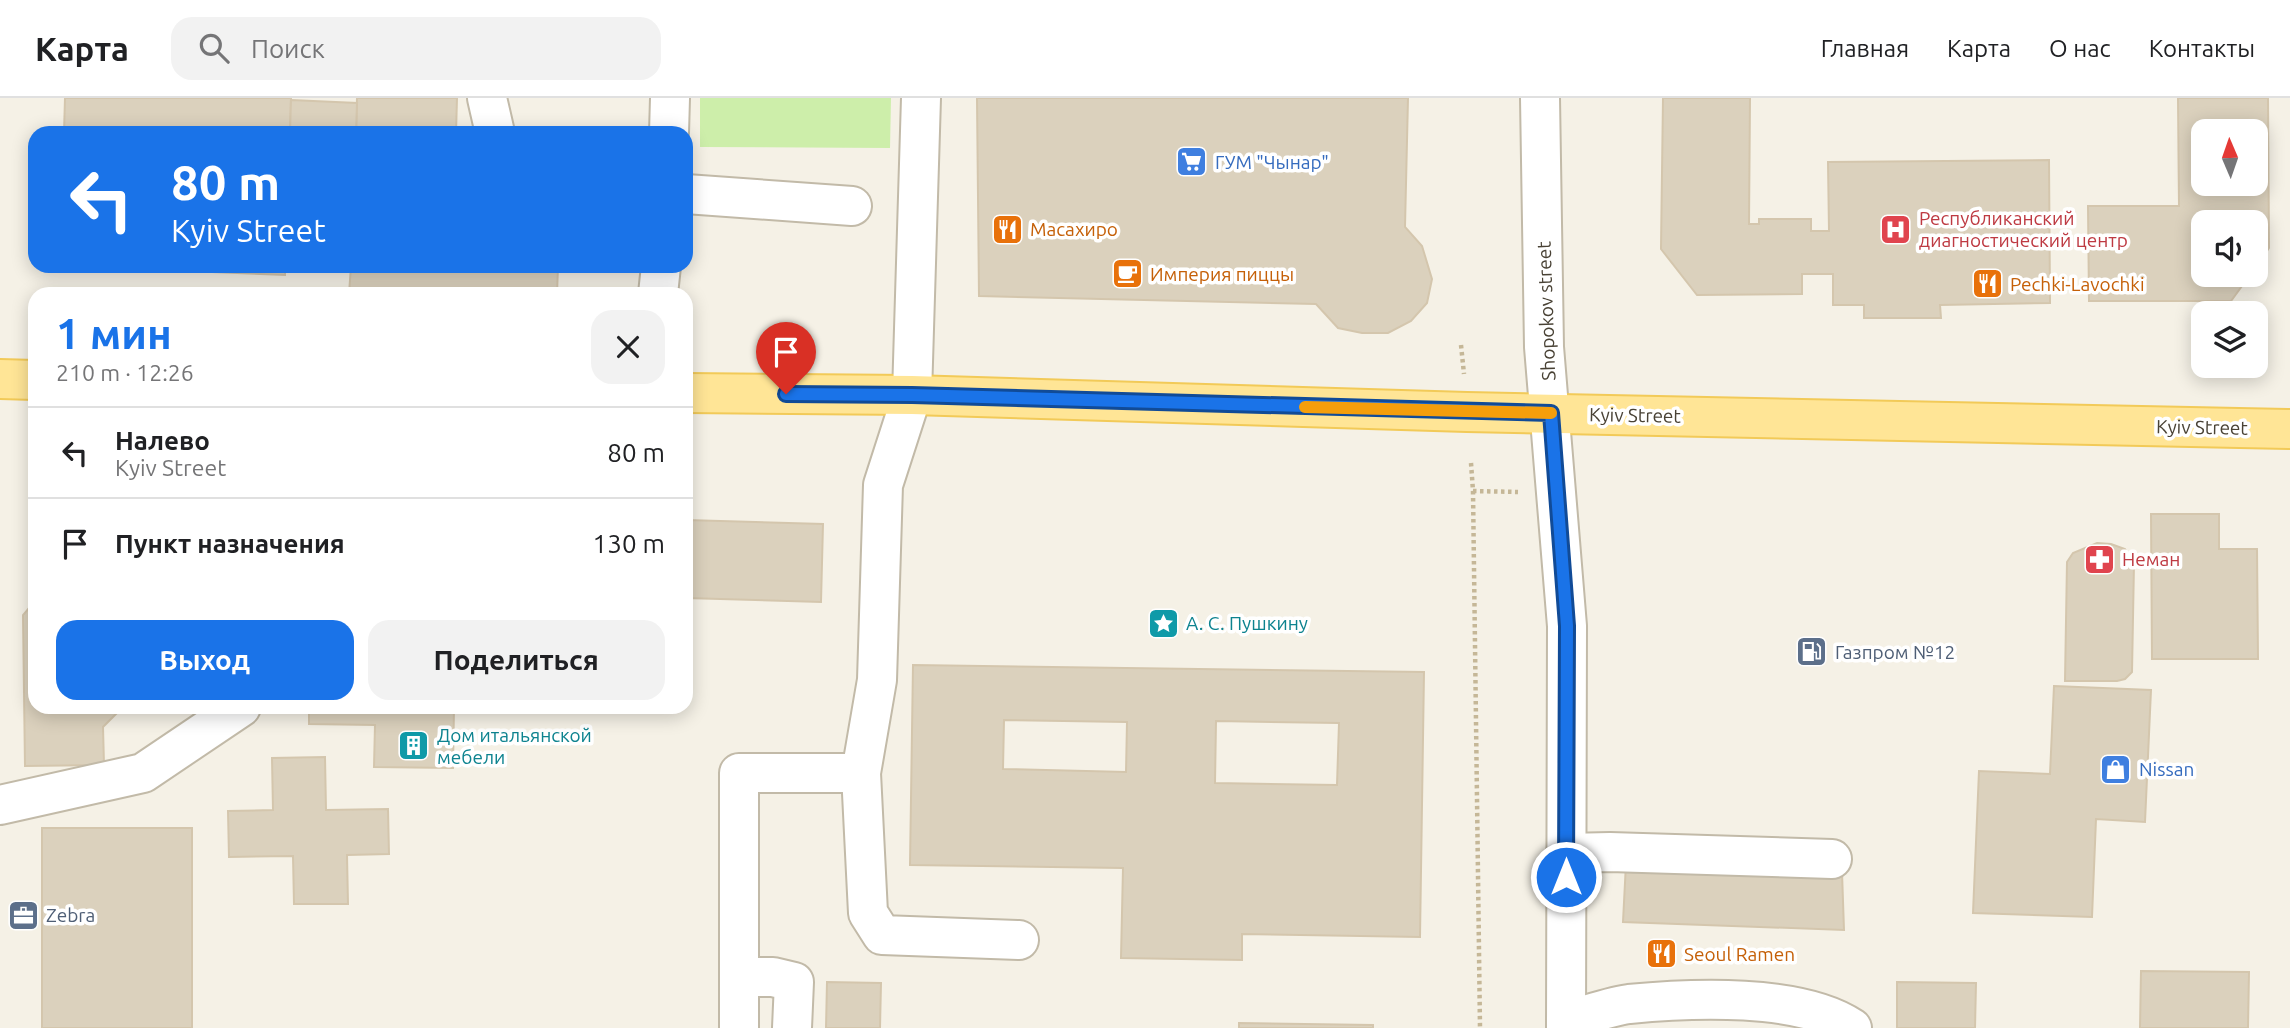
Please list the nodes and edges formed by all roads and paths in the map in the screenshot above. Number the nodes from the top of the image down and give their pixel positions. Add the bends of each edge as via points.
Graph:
1 (488, 98) edge
2 (670, 98) edge
3 (920, 98) edge
4 (1541, 98) edge
5 (494, 126) edge
6 (669, 126) edge
7 (693, 195) edge
8 (852, 206) dead end
9 (1461, 345) dead end
10 (1464, 375) dead end
11 (0, 379) edge
12 (28, 380) edge
13 (693, 393) edge
14 (912, 395) junction
15 (1551, 413) junction
16 (2290, 429) edge
17 (1471, 463) dead end
18 (1473, 491) junction
19 (1528, 492) dead end
20 (230, 714) edge
21 (861, 772) junction
22 (0, 805) edge
23 (1566, 853) junction
24 (1832, 859) dead end
25 (1019, 940) dead end
26 (739, 977) junction
27 (1566, 1024) edge
28 (739, 1028) edge
29 (793, 1028) edge
30 (1480, 1028) edge
31 (1852, 1028) edge

1 - 5 street
2 - 6 street
3 - 14 street
4 - 15 street, Shopokov street via 1544,347
7 - 8 street
9 - 10 path
11 - 12 main road
13 - 14 main road, Kyiv Street
14 - 15 main road, Kyiv Street
14 - 21 street via 883,485 877,680
15 - 16 main road, Kyiv Street
15 - 23 street, Shopokov street via 1567,626
17 - 18 path
18 - 19 path
18 - 30 path
20 - 22 street via 143,773
21 - 25 street via 868,914 881,935
21 - 26 street via 739,773
23 - 24 street
23 - 27 street, Shopokov street
26 - 28 street
26 - 29 street via 794,982
27 - 31 street via 1627,1004 1719,1001 1781,1003 1816,1011

